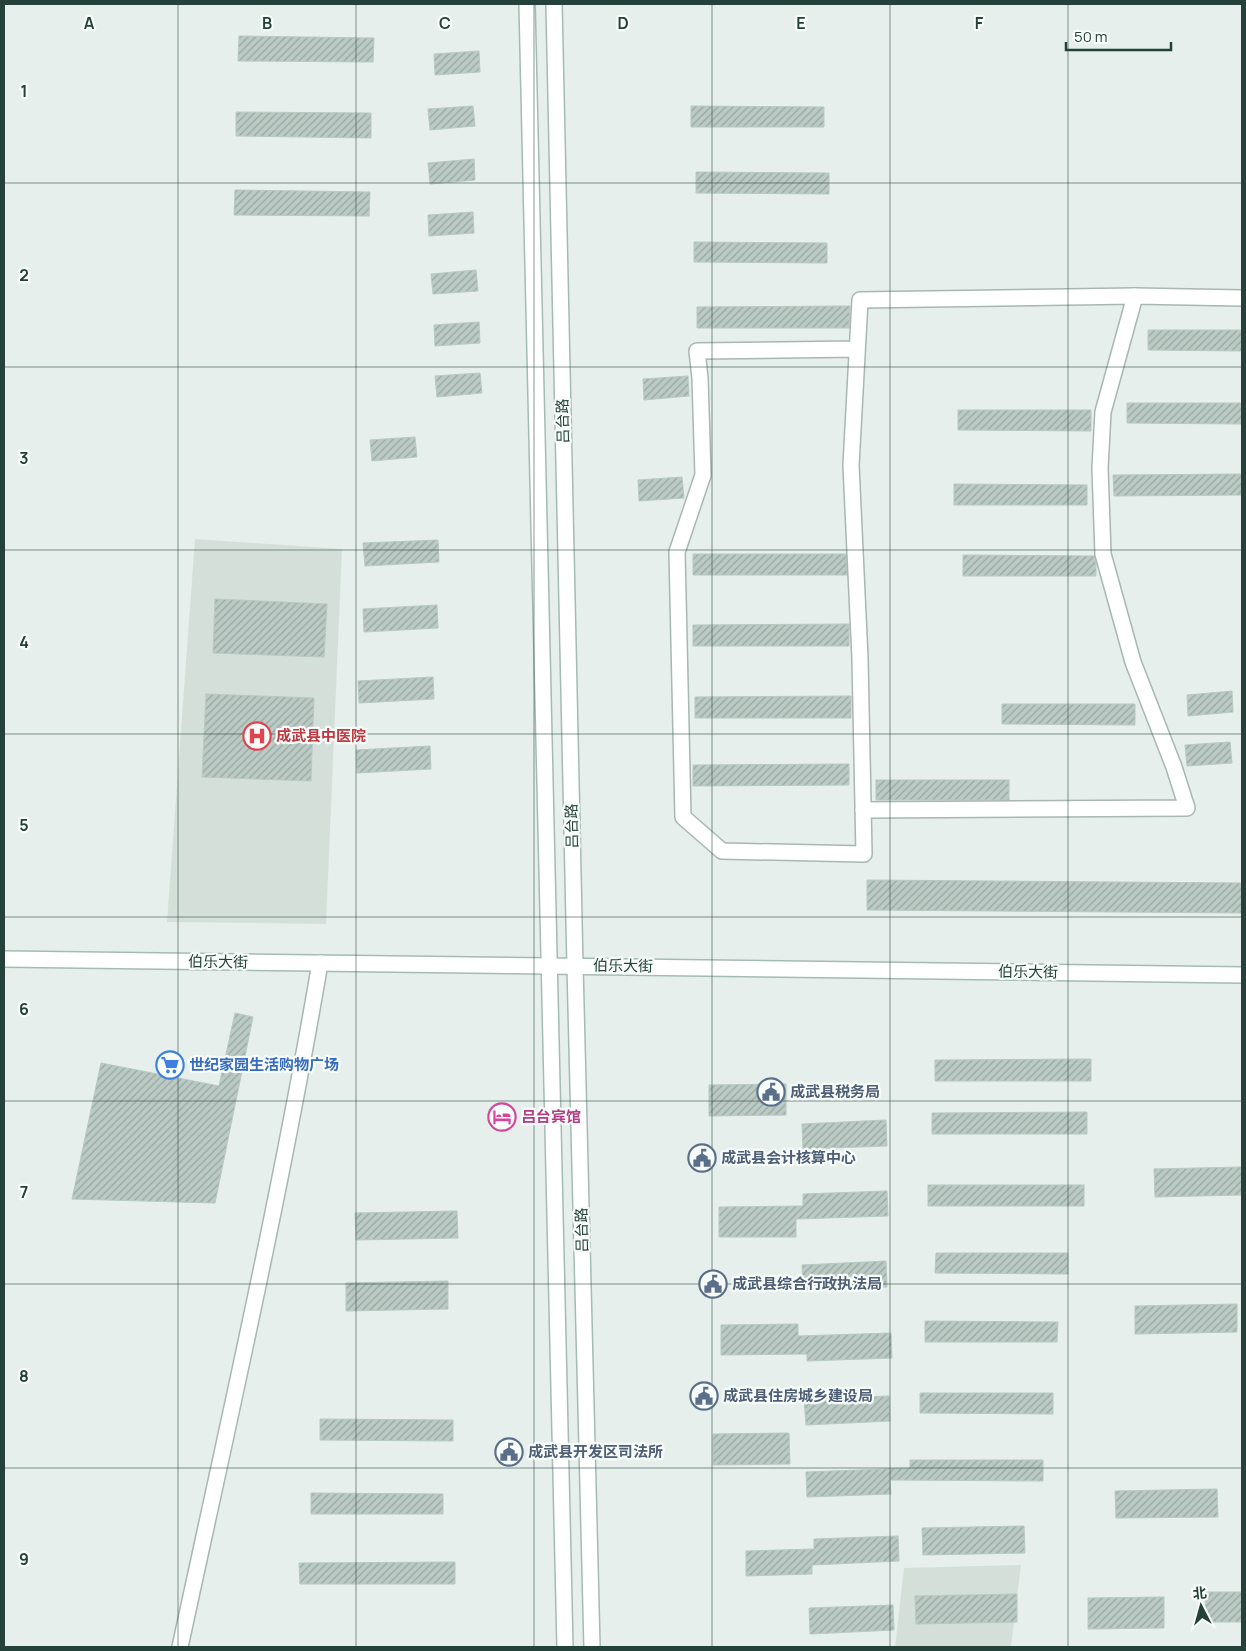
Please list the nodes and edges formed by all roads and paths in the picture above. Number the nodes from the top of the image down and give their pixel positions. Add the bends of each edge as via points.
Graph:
1 (527, 4) edge
2 (554, 4) edge
3 (1135, 296) junction
4 (1242, 298) edge
5 (857, 349) junction
6 (863, 810) junction
7 (4, 959) edge
8 (320, 963) junction
9 (550, 965) junction
10 (575, 966) junction
11 (1242, 974) edge
12 (180, 1647) edge
13 (566, 1647) edge
14 (592, 1647) edge

1 - 9 main road, 吕台路
2 - 10 main road, 吕台路
3 - 4 main road
3 - 5 main road via 860,300
3 - 6 main road via 1103,412 1100,468 1103,554 1133,662 1187,808
5 - 6 main road via 851,465
5 - 6 main road via 697,351 703,475 678,552 683,817 722,851 864,854
7 - 8 main road, 伯乐大街
8 - 9 main road, 伯乐大街
8 - 12 main road via 297,1089
9 - 10 main road, 伯乐大街
9 - 13 main road, 吕台路
10 - 11 main road, 伯乐大街
10 - 14 main road, 吕台路

